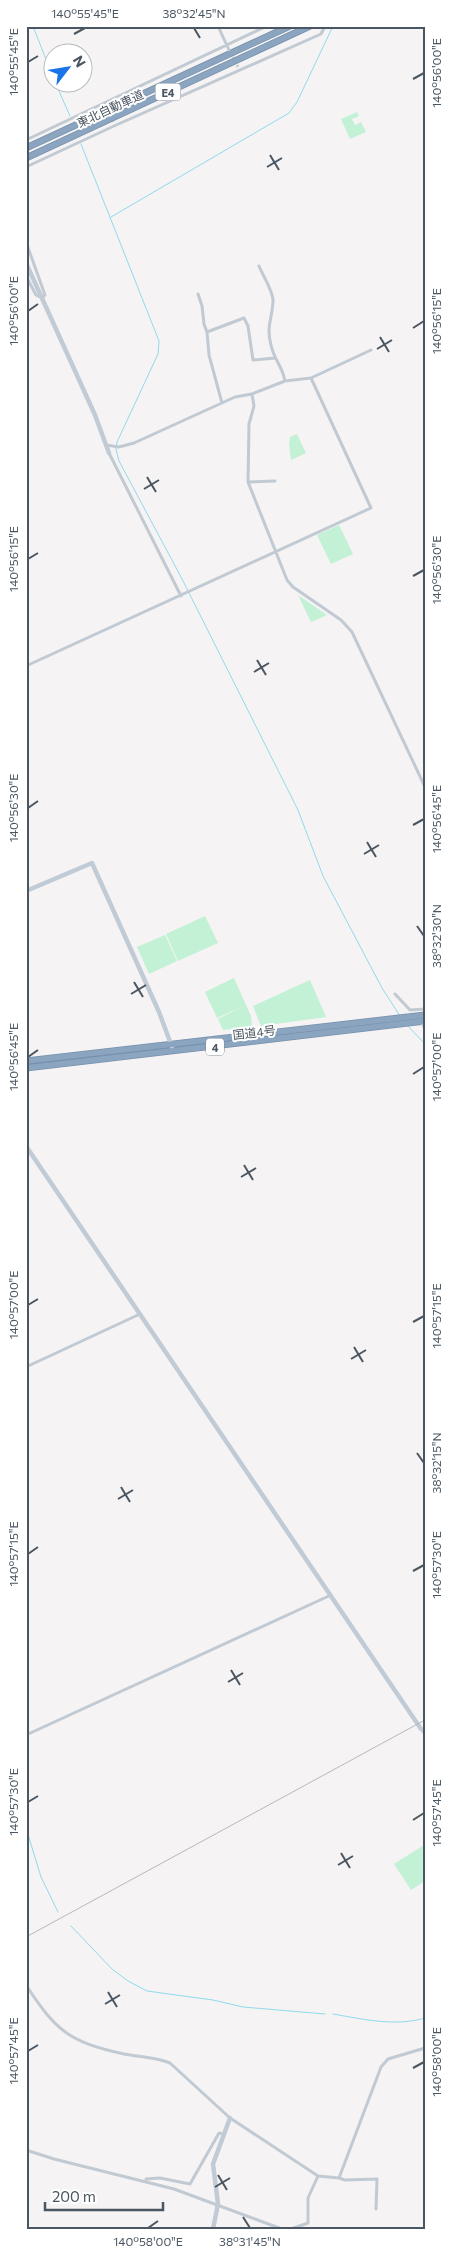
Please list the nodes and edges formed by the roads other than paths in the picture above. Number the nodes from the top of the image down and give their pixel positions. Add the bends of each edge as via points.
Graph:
1 (218, 26) edge
2 (267, 26) edge
3 (290, 26) edge
4 (310, 26) edge
5 (325, 26) edge
6 (229, 48) junction
7 (238, 67) tunnel mouth
8 (240, 72) junction
9 (26, 140) edge
10 (26, 148) edge
11 (26, 158) edge
12 (26, 167) edge
13 (26, 242) edge
14 (26, 263) edge
15 (259, 266) dead end
16 (26, 276) edge
17 (198, 294) dead end
18 (42, 298) junction
19 (208, 332) junction
20 (371, 350) dead end
21 (275, 358) junction
22 (311, 378) junction
23 (285, 382) junction
24 (252, 394) junction
25 (222, 403) junction
26 (106, 444) junction
27 (109, 453) joint
28 (275, 481) dead end
29 (248, 482) junction
30 (276, 552) junction
31 (181, 596) junction
32 (26, 666) edge
33 (425, 787) edge
34 (26, 891) edge
35 (395, 994) dead end
36 (421, 1016) edge
37 (425, 1029) edge
38 (173, 1048) junction
39 (26, 1061) edge
40 (26, 1068) edge
41 (26, 1146) edge
42 (140, 1314) junction
43 (26, 1367) edge
44 (331, 1595) junction
45 (421, 1729) joint
46 (425, 1734) edge
47 (26, 1735) edge
48 (26, 1985) edge
49 (425, 2048) edge
50 (230, 2118) junction
51 (224, 2134) junction
52 (26, 2150) edge
53 (318, 2176) junction
54 (339, 2178) junction
55 (143, 2180) junction
56 (218, 2204) junction
57 (376, 2209) dead end
58 (213, 2229) edge
59 (282, 2229) edge
60 (291, 2229) edge

1 - 6 street
2 - 6 street
3 - 10 highway, 東北自動車道 / E4
4 - 11 highway, 東北自動車道 / E4
5 - 8 street via 321,34
6 - 9 street
7 - 8 street
8 - 12 street via 113,124
13 - 18 street via 45,295
14 - 18 street
15 - 21 street via 274,301 268,330
16 - 18 street via 36,295
17 - 19 street
18 - 26 street
19 - 21 street via 244,318 254,360
19 - 25 street via 209,355
20 - 22 street
21 - 23 street via 282,368
22 - 23 street
22 - 30 street via 371,508
23 - 24 street
24 - 25 street
24 - 29 street via 254,406 249,424
25 - 26 street via 134,443 119,447
26 - 27 street
27 - 31 street
28 - 29 street
29 - 30 street
30 - 31 street
30 - 33 street via 289,583 341,620 357,638
31 - 32 street
34 - 38 street via 92,863
35 - 36 street via 408,1009
36 - 37 street
36 - 38 highway, 国道4号 / 4
38 - 39 highway, 国道4号 / 4
38 - 40 highway, 国道4号 / 4
41 - 42 street
42 - 43 street
42 - 44 street
44 - 45 street
44 - 47 street
45 - 46 street
48 - 50 street via 49,2019 64,2032 91,2046 170,2063
49 - 54 street via 388,2059 381,2067
50 - 51 street
50 - 53 street
51 - 55 street via 219,2133 190,2184 160,2178
51 - 56 street via 213,2169
52 - 55 street
53 - 54 street
53 - 60 street via 308,2198 308,2223
54 - 57 street via 377,2179
55 - 56 street
56 - 58 street
56 - 59 street

